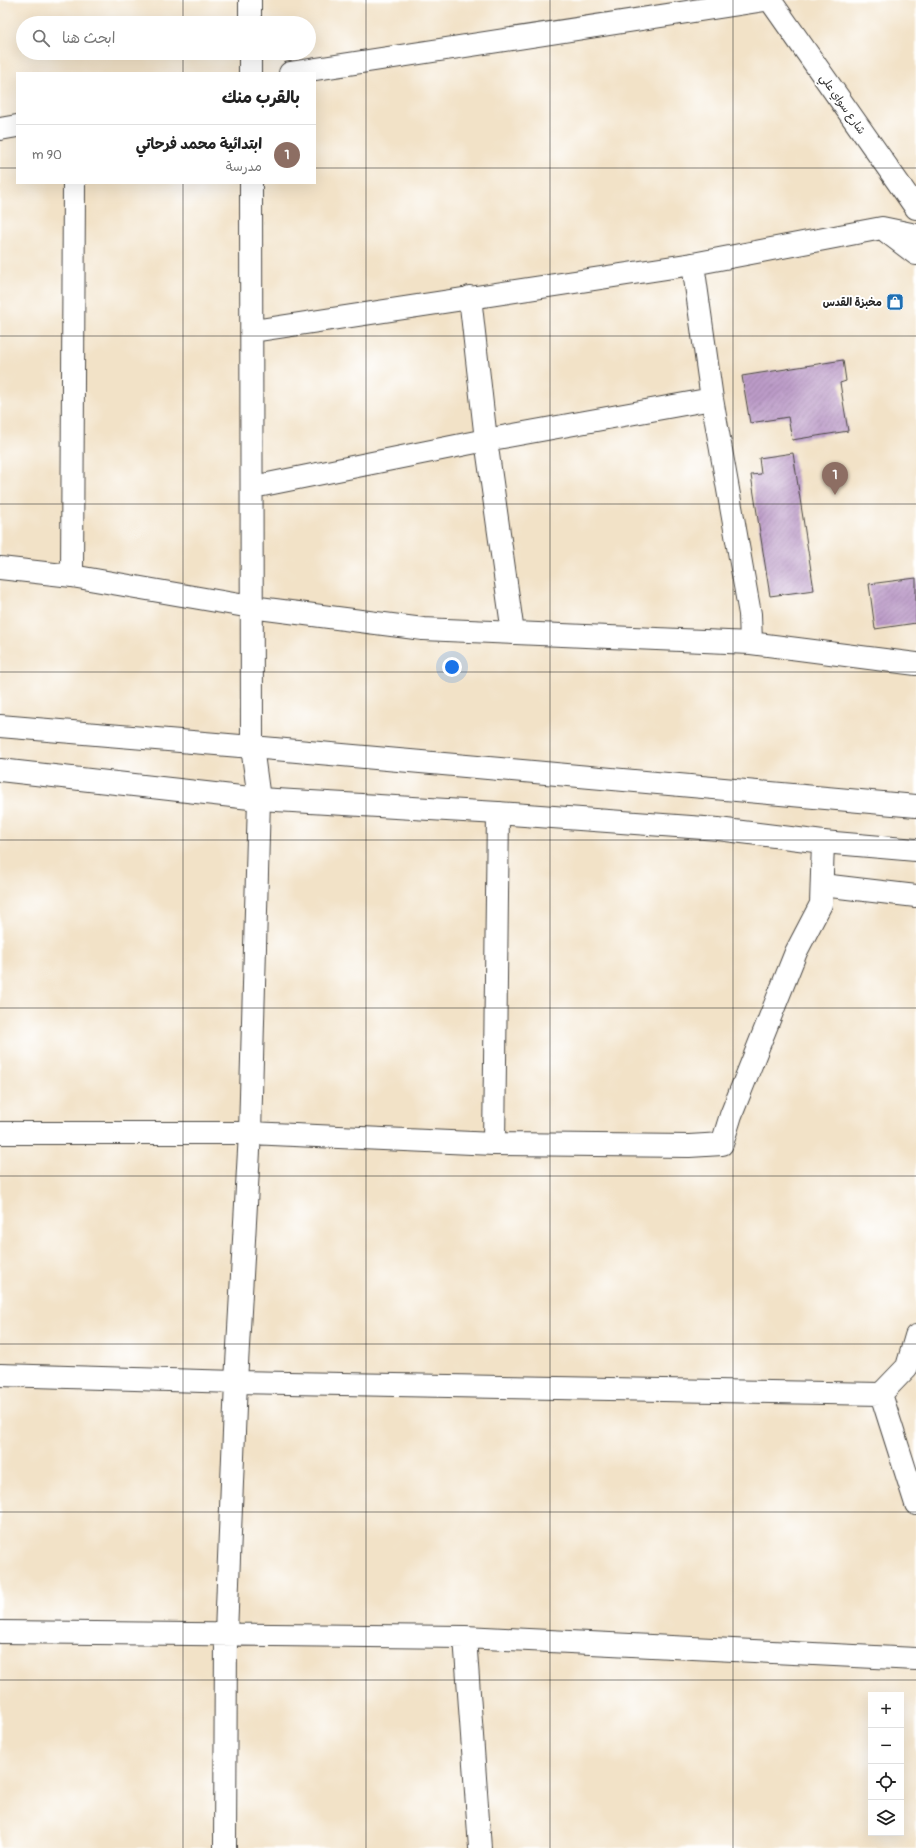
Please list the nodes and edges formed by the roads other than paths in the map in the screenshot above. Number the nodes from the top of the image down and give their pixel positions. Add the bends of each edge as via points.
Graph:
1 (250, 0) edge
2 (765, 0) edge
3 (770, 0) edge
4 (250, 16) edge
5 (250, 60) edge
6 (250, 72) edge
7 (297, 72) edge
8 (16, 126) edge
9 (0, 129) edge
10 (74, 184) edge
11 (251, 184) edge
12 (916, 208) edge
13 (882, 228) junction
14 (916, 235) edge
15 (916, 254) edge
16 (693, 264) junction
17 (470, 297) junction
18 (253, 331) junction
19 (712, 399) junction
20 (486, 440) junction
21 (253, 487) junction
22 (0, 568) edge
23 (72, 576) junction
24 (251, 607) junction
25 (513, 633) junction
26 (752, 643) junction
27 (916, 664) edge
28 (0, 726) edge
29 (252, 747) junction
30 (0, 770) edge
31 (259, 799) junction
32 (916, 806) edge
33 (498, 813) junction
34 (823, 842) junction
35 (916, 850) edge
36 (822, 886) junction
37 (916, 896) edge
38 (0, 1133) edge
39 (250, 1133) junction
40 (494, 1144) junction
41 (916, 1336) edge
42 (911, 1366) edge
43 (0, 1376) edge
44 (236, 1382) junction
45 (881, 1394) junction
46 (916, 1504) edge
47 (0, 1632) edge
48 (226, 1633) junction
49 (465, 1637) junction
50 (916, 1659) edge
51 (225, 1848) edge
52 (480, 1848) edge

1 - 4 street
2 - 7 street
3 - 12 street, شارع سواي علي
5 - 6 street
8 - 9 street
10 - 23 street
11 - 18 street
13 - 14 street
13 - 15 street
13 - 16 street
16 - 17 street
16 - 19 street
17 - 18 street
17 - 20 street
18 - 21 street
19 - 20 street
19 - 26 street via 750,614
20 - 21 street
20 - 25 street
21 - 24 street
22 - 23 street
23 - 24 street
24 - 25 street via 423,629
24 - 29 street
25 - 26 street
26 - 27 street
28 - 29 street
29 - 31 street
29 - 32 street
30 - 31 street
31 - 33 street
31 - 39 street
33 - 34 street via 718,829
33 - 40 street
34 - 35 street
34 - 36 street
36 - 37 street
36 - 40 street via 821,904 796,952 731,1115 722,1144
38 - 39 street
39 - 40 street
39 - 44 street
41 - 42 street
42 - 45 street
43 - 44 street
44 - 45 street
44 - 48 street
45 - 46 street
47 - 48 street
48 - 49 street
48 - 51 street
49 - 50 street
49 - 52 street

